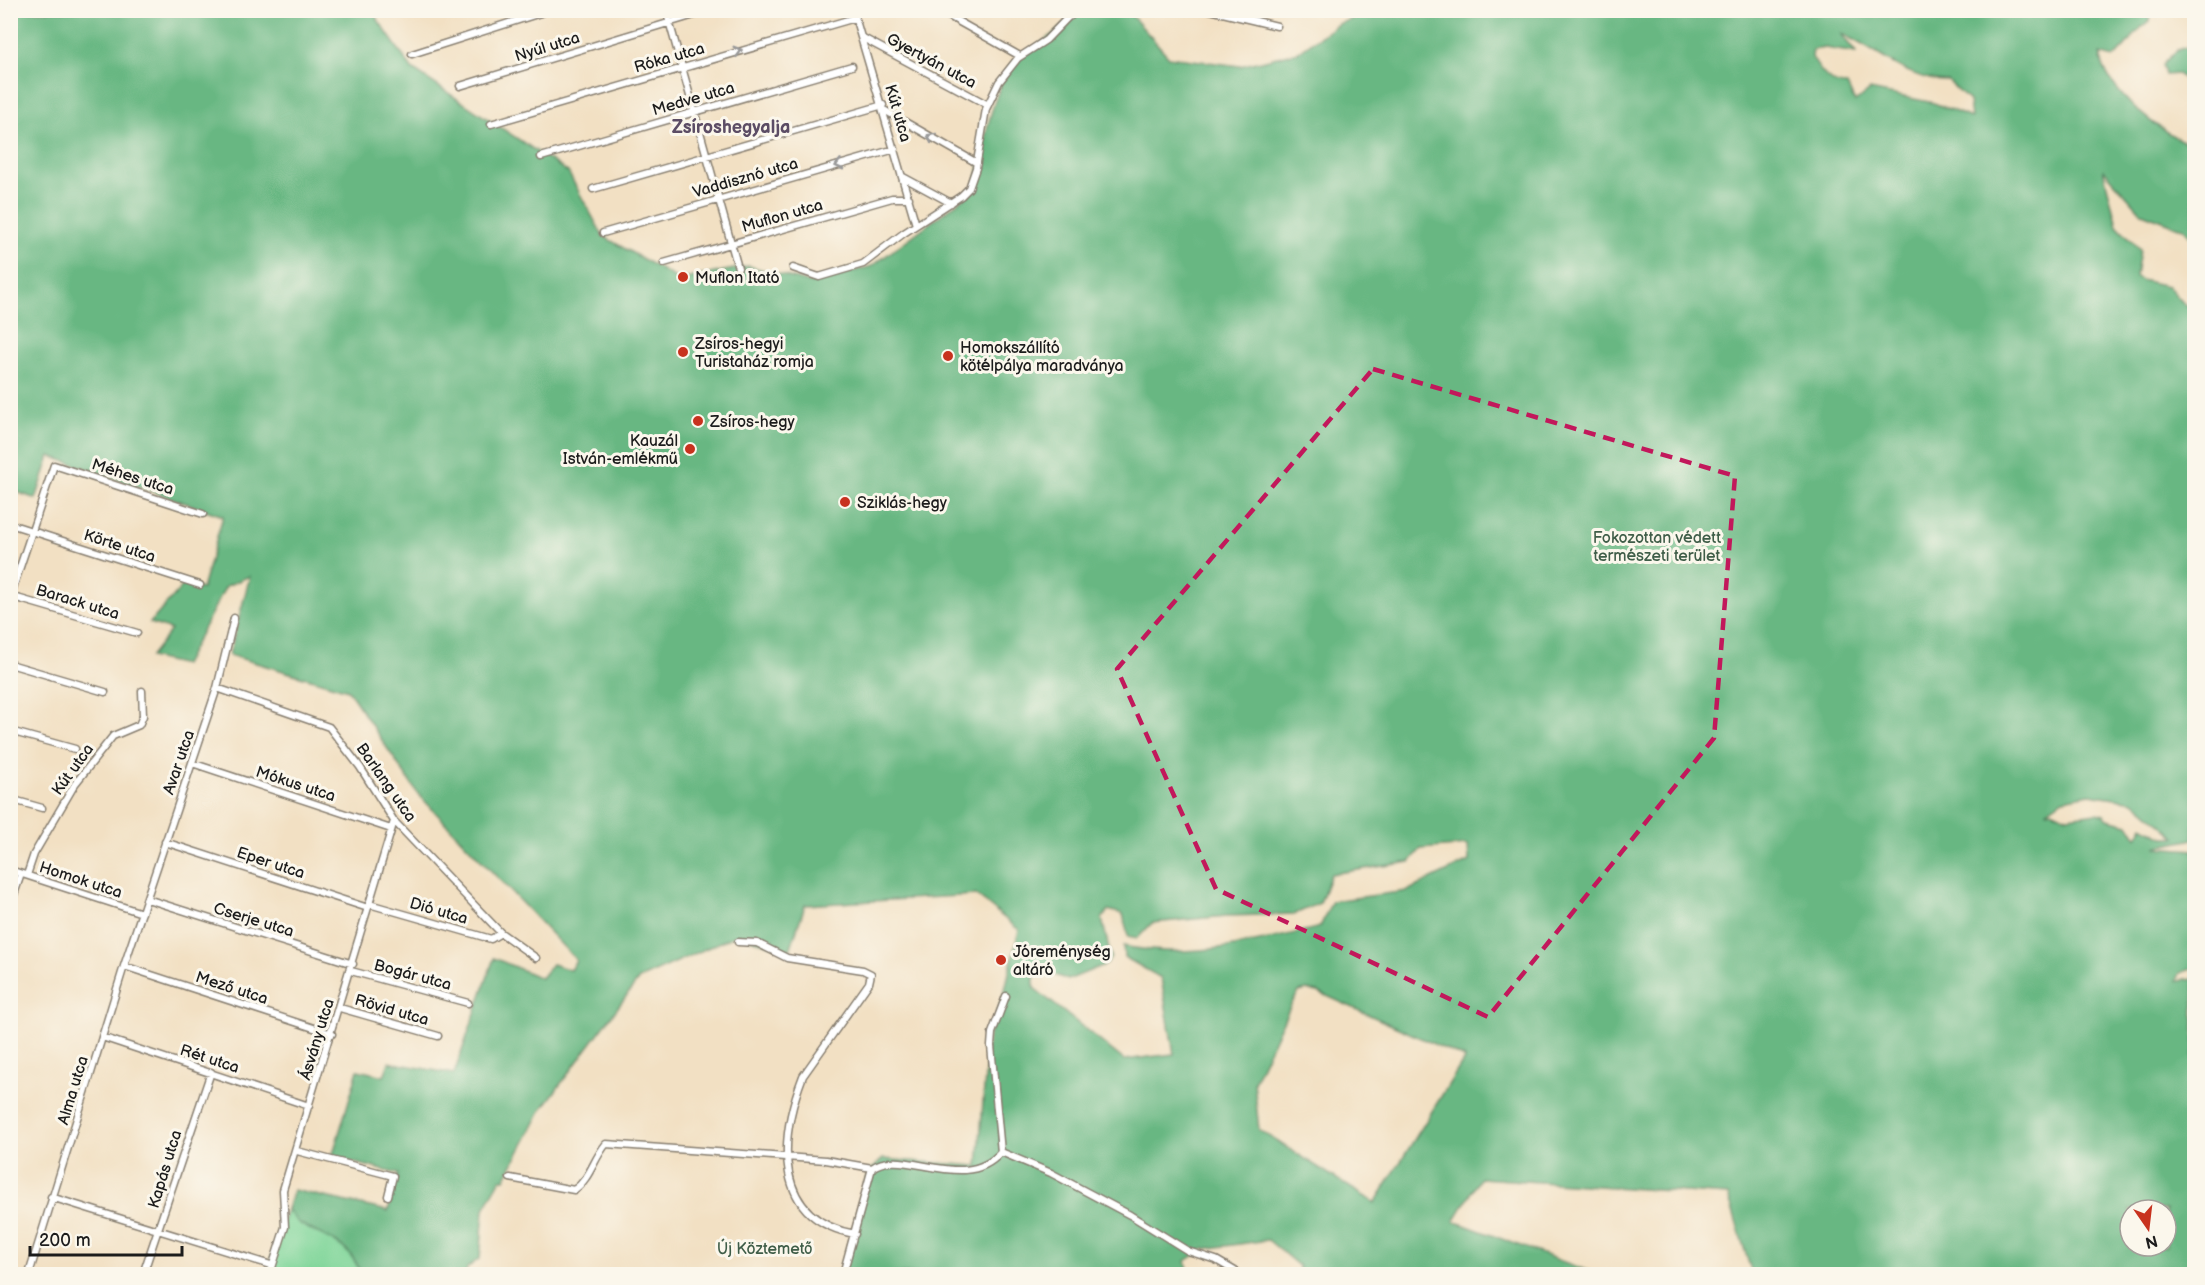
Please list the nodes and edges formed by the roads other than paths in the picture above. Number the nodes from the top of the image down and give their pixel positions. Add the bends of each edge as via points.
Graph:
1 (550, 10) edge
2 (666, 10) edge
3 (711, 10) edge
4 (853, 10) edge
5 (939, 10) edge
6 (1061, 10) edge
7 (1210, 10) edge
8 (1073, 13) edge
9 (855, 18) junction
10 (669, 22) junction
11 (1277, 26) dead end
12 (863, 38) junction
13 (412, 54) dead end
14 (1020, 56) junction
15 (852, 66) dead end
16 (681, 67) junction
17 (460, 86) dead end
18 (988, 105) junction
19 (883, 108) junction
20 (694, 111) junction
21 (491, 124) dead end
22 (895, 149) junction
23 (707, 155) junction
24 (541, 158) dead end
25 (977, 163) junction
26 (903, 177) junction
27 (593, 189) dead end
28 (718, 198) junction
29 (909, 198) junction
30 (951, 203) junction
31 (913, 227) junction
32 (603, 233) dead end
33 (731, 243) junction
34 (664, 263) dead end
35 (738, 268) dead end
36 (793, 268) dead end
37 (204, 514) dead end
38 (10, 524) edge
39 (31, 530) junction
40 (200, 585) dead end
41 (11, 596) edge
42 (234, 618) dead end
43 (136, 633) dead end
44 (10, 664) edge
45 (217, 688) junction
46 (141, 691) dead end
47 (105, 692) dead end
48 (10, 731) edge
49 (75, 749) dead end
50 (192, 763) junction
51 (10, 799) edge
52 (42, 808) dead end
53 (394, 821) junction
54 (391, 830) junction
55 (165, 842) junction
56 (10, 870) edge
57 (24, 874) junction
58 (147, 899) junction
59 (10, 906) edge
60 (369, 906) junction
61 (142, 913) junction
62 (501, 933) junction
63 (738, 942) dead end
64 (536, 958) dead end
65 (124, 966) junction
66 (352, 968) junction
67 (1006, 996) dead end
68 (468, 1003) dead end
69 (340, 1008) junction
70 (332, 1034) junction
71 (438, 1036) dead end
72 (102, 1037) junction
73 (211, 1072) junction
74 (309, 1106) junction
75 (297, 1152) junction
76 (1001, 1152) junction
77 (785, 1159) junction
78 (872, 1168) junction
79 (510, 1178) dead end
80 (388, 1196) dead end
81 (51, 1197) junction
82 (159, 1230) junction
83 (855, 1234) junction
84 (271, 1265) junction
85 (1237, 1273) edge
86 (29, 1275) edge
87 (143, 1275) edge
88 (270, 1275) edge
89 (843, 1275) edge
90 (1214, 1275) edge

1 - 13 street
2 - 10 street
3 - 10 street, Nyúl utca
4 - 9 street, Kút utca
5 - 14 street
6 - 8 street
7 - 11 street
8 - 14 street via 1046,40
9 - 12 street, Kút utca
16 -> 9 street, Róka utca
10 - 16 street
10 - 17 street, Nyúl utca
12 - 18 street, Gyertyán utca
12 - 19 street, Kút utca
14 - 18 street via 999,82
15 - 20 street, Medve utca
16 - 20 street
16 - 21 street, Róka utca
18 - 25 street
19 - 22 street, Kút utca
19 - 23 street
25 -> 19 street
20 - 23 street
20 - 24 street, Medve utca
22 - 26 street, Kút utca
22 -> 28 street, Vaddisznó utca
23 - 27 street
23 - 28 street
25 - 30 street via 969,188
26 - 29 street, Kút utca
26 - 30 street
28 - 32 street, Vaddisznó utca
28 - 33 street
29 - 31 street, Kút utca
29 - 33 street, Muflon utca via 892,198
30 - 31 street
31 - 36 street via 861,265 819,277
33 - 34 street, Muflon utca
33 - 35 street
37 - 39 street, Méhes utca via 54,465
38 - 39 street, Körte utca
39 - 40 street, Körte utca
39 - 41 street
41 - 43 street, Barack utca
42 - 45 street, Avar utca
44 - 47 street
45 - 50 street, Avar utca
45 - 53 street, Barlang utca via 329,727
46 - 57 street, Kút utca via 143,716 139,725 113,736 75,784
48 - 49 street
50 - 54 street, Mókus utca
50 - 55 street, Avar utca
51 - 52 street
53 - 54 street, Ásvány utca
53 - 62 street, Barlang utca
54 - 60 street, Ásvány utca
55 - 58 street, Avar utca
55 - 60 street, Eper utca
56 - 57 street, Homok utca
57 - 59 street
57 - 61 street, Homok utca
58 - 61 street, Avar utca
58 - 66 street, Cserje utca
60 - 62 street, Dió utca via 491,939
60 - 66 street, Ásvány utca
61 - 65 street, Alma utca
62 - 64 street, Barlang utca
63 - 77 street via 757,943 787,958 871,974 870,983 803,1076 796,1092
65 - 70 street, Mező utca
65 - 72 street, Alma utca
66 - 68 street, Bogár utca
66 - 69 street, Ásvány utca
67 - 76 street via 991,1046
69 - 70 street, Ásvány utca
69 - 71 street, Rövid utca
70 - 74 street, Ásvány utca
72 - 73 street, Rét utca
72 - 81 street, Alma utca
73 - 74 street, Rét utca
73 - 82 street, Kapás utca
74 - 75 street, Ásvány utca
75 - 80 street via 393,1176
75 - 84 street, Ásvány utca via 283,1190 285,1227
76 - 78 street via 981,1168 936,1169 887,1160
76 - 85 street via 1051,1173 1188,1251 1216,1260
77 - 78 street via 826,1160
77 - 79 street via 606,1144 594,1158 586,1182 574,1190
77 - 83 street via 791,1186 806,1210 828,1226
78 - 83 street
81 - 82 street
81 - 86 street, Alma utca
82 - 84 street
82 - 87 street, Kapás utca
83 - 89 street
84 - 88 street, Ásvány utca
85 - 90 street

